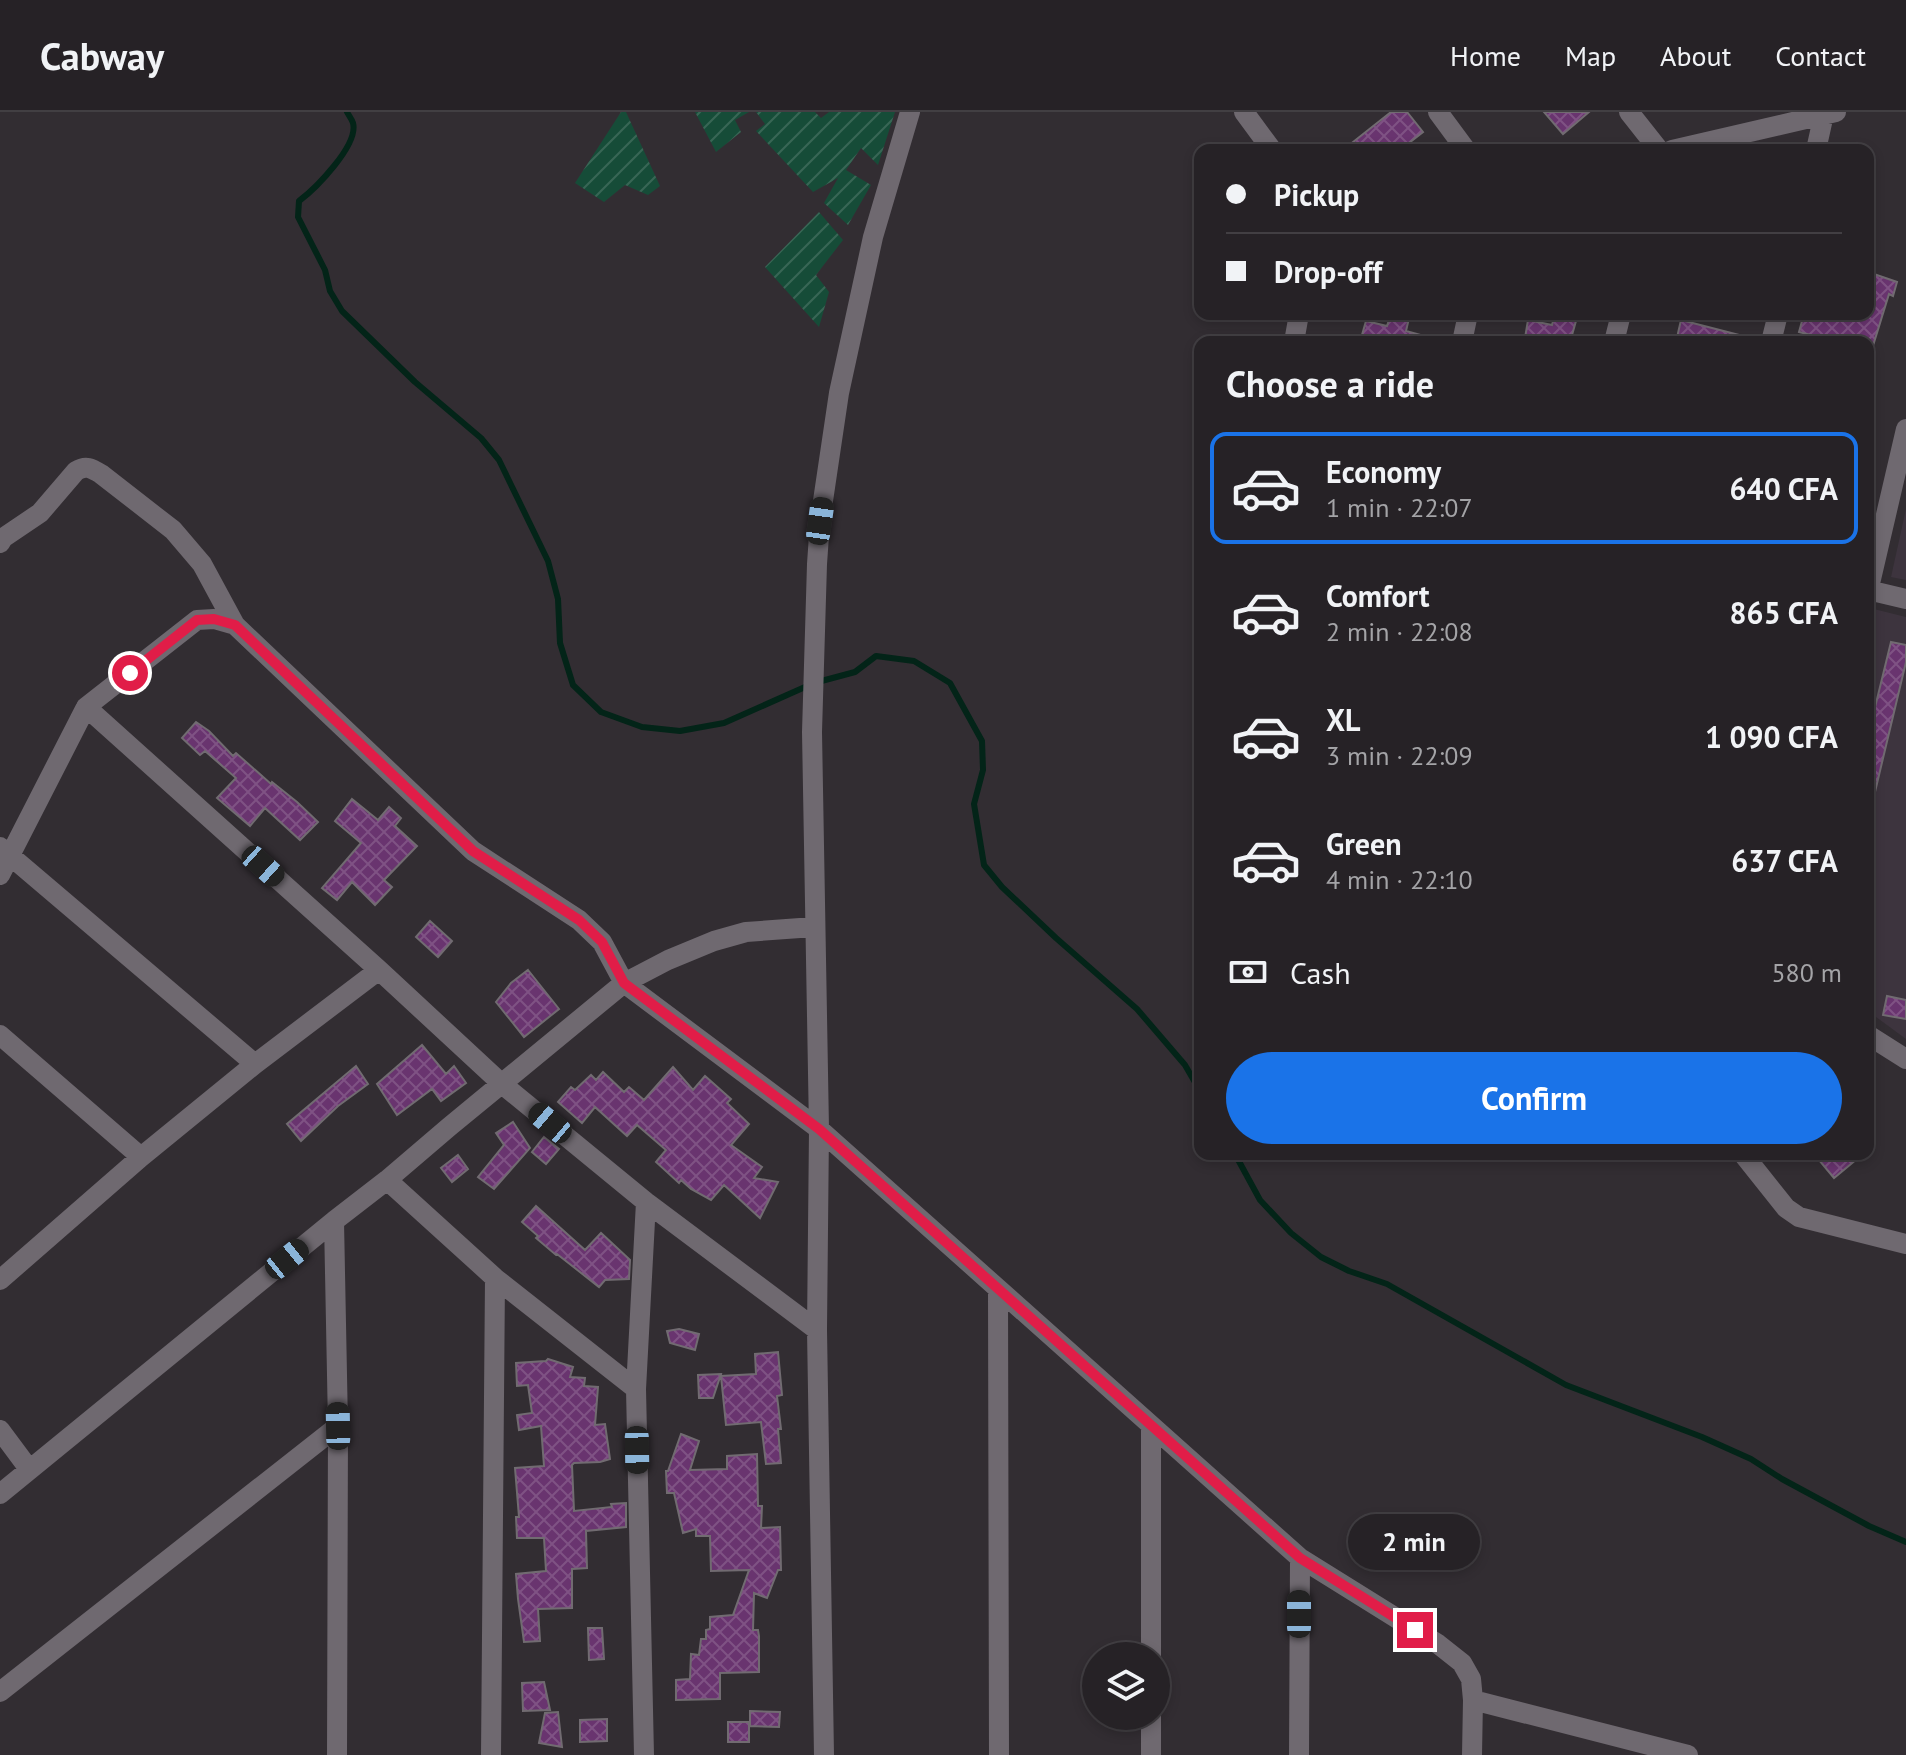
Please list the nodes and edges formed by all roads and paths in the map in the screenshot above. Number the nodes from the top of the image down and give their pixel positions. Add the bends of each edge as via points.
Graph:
1 (910, 112) edge
2 (1244, 112) edge
3 (1438, 112) edge
4 (1629, 112) edge
5 (1828, 113) edge
6 (1268, 144) edge
7 (1462, 144) edge
8 (1654, 144) edge
9 (1697, 144) edge
10 (1818, 144) edge
11 (1906, 429) edge
12 (0, 543) edge
13 (1874, 565) edge
14 (1874, 592) edge
15 (1906, 599) edge
16 (235, 625) junction
17 (86, 707) junction
18 (5, 851) edge
19 (0, 875) edge
20 (814, 927) junction
21 (379, 970) junction
22 (624, 983) junction
23 (0, 1035) edge
24 (1874, 1039) edge
25 (1906, 1059) edge
26 (255, 1064) junction
27 (502, 1084) junction
28 (819, 1129) junction
29 (141, 1157) junction
30 (1748, 1160) edge
31 (387, 1180) junction
32 (646, 1202) junction
33 (334, 1221) junction
34 (1906, 1244) edge
35 (495, 1278) junction
36 (0, 1280) edge
37 (998, 1290) junction
38 (817, 1330) junction
39 (636, 1389) junction
40 (1151, 1425) junction
41 (338, 1426) junction
42 (0, 1430) edge
43 (29, 1469) junction
44 (0, 1494) edge
45 (1300, 1558) junction
46 (1151, 1642) edge
47 (0, 1692) edge
48 (1473, 1700) junction
49 (1151, 1730) edge
50 (337, 1755) edge
51 (491, 1755) edge
52 (644, 1755) edge
53 (824, 1755) edge
54 (999, 1755) edge
55 (1151, 1755) edge
56 (1299, 1755) edge
57 (1472, 1755) edge
58 (1688, 1755) edge

1 - 20 street via 873,237 839,393 820,521 813,664
2 - 6 street
3 - 7 street
4 - 8 street
5 - 9 street
5 - 10 street
11 - 13 street
12 - 16 street via 40,513 76,471 90,468 173,530 202,564
14 - 15 street
16 - 17 street via 197,620
16 - 22 street via 473,851 579,920 602,942
17 - 18 street
17 - 21 street
18 - 19 street
18 - 26 street
20 - 22 street via 746,932 714,941
20 - 28 street
21 - 26 street
21 - 27 street
22 - 27 street
22 - 28 street
23 - 29 street
24 - 25 street
26 - 29 street
27 - 31 street
27 - 32 street
28 - 37 street
28 - 38 street
29 - 36 street
30 - 34 street via 1799,1217
31 - 33 street
31 - 35 street
32 - 38 street
32 - 39 street
33 - 41 street
33 - 43 street
35 - 39 street
35 - 51 street
37 - 40 street
37 - 54 street
38 - 53 street
39 - 52 street
40 - 45 street
40 - 46 street
41 - 47 street
41 - 50 street
42 - 43 street
43 - 44 street
45 - 48 street via 1462,1663 1471,1679
45 - 56 street
48 - 57 street
48 - 58 street
49 - 55 street

